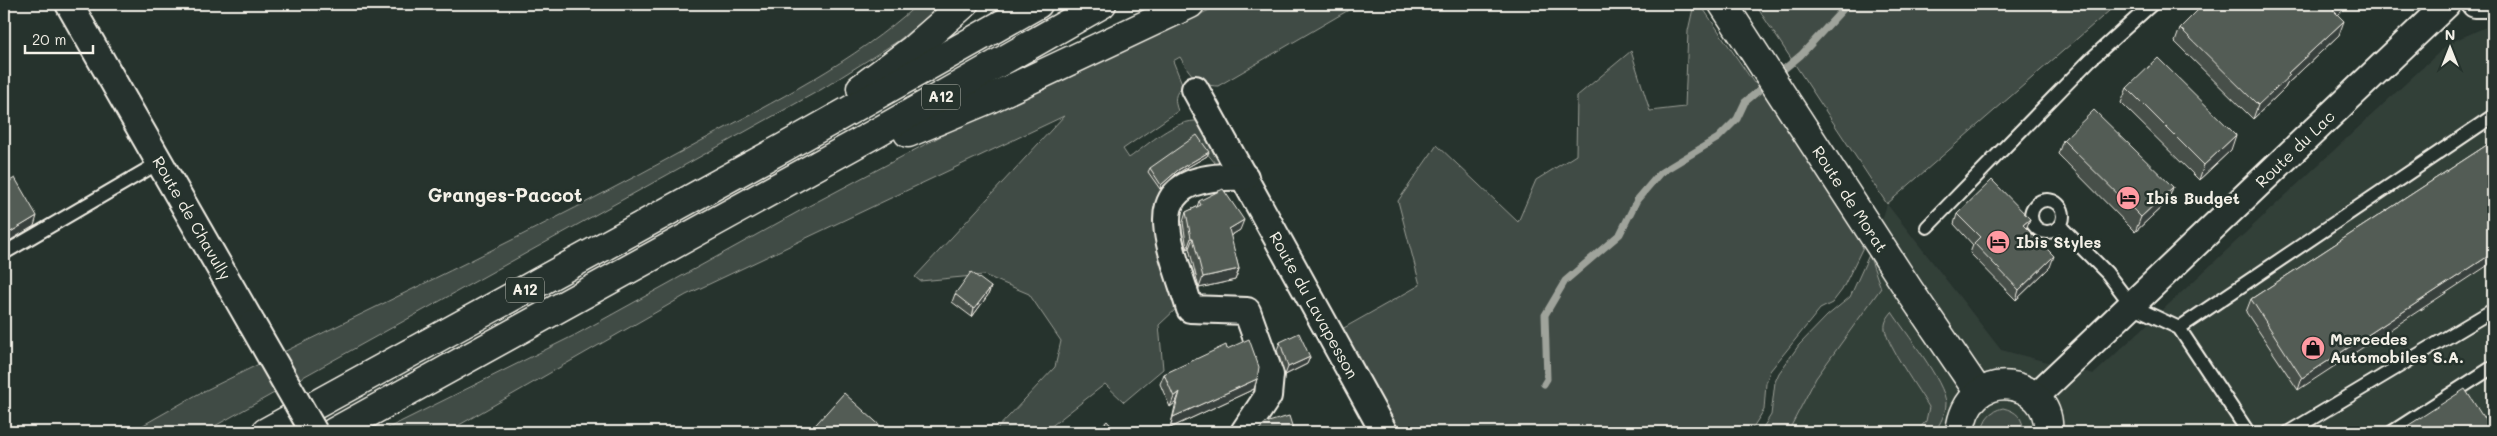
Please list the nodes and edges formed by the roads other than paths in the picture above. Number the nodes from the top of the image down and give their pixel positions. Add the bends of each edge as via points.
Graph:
1 (69, 4) edge
2 (964, 4) edge
3 (1038, 4) edge
4 (1102, 4) edge
5 (1190, 4) edge
6 (1723, 4) edge
7 (2152, 4) edge
8 (2447, 4) edge
9 (2475, 4) edge
10 (2493, 4) edge
11 (1195, 89) dead end
12 (2493, 116) edge
13 (783, 148) junction
14 (160, 162) junction
15 (1245, 177) junction
16 (778, 188) junction
17 (2060, 226) dead end
18 (1927, 227) dead end
19 (4, 253) edge
20 (2132, 306) junction
21 (2493, 310) edge
22 (2179, 328) junction
23 (2493, 367) edge
24 (1979, 393) junction
25 (2035, 398) junction
26 (266, 432) edge
27 (314, 432) edge
28 (334, 432) edge
29 (1244, 432) edge
30 (1384, 432) edge
31 (1960, 432) edge
32 (2048, 432) edge
33 (2248, 432) edge
34 (2288, 432) edge
35 (2392, 432) edge

1 - 14 street, Route de Chavully
2 - 13 main road via 912,50
3 - 13 main road, A12
4 - 16 main road, A12
5 - 16 main road via 989,99
6 - 24 main road, Route de Morat
7 - 18 lane via 2090,60
8 - 20 street, Route du Lac
9 - 10 street
11 - 15 street, Route du Lavapesson
12 - 22 lane
13 - 26 main road, A12
14 - 19 lane
14 - 27 street, Route de Chavully, bridge
15 - 29 street via 1216,176 1190,182 1170,200 1166,214 1166,228 1190,310 1247,311 1267,365 1270,374 1268,396
15 - 30 street, Route du Lavapesson
16 - 28 main road, A12
17 - 20 lane via 2107,273
20 - 22 lane
20 - 25 street, Route du Lac
21 - 34 lane
22 - 33 lane
23 - 35 lane
24 - 25 main road via 1993,386 2008,385
24 - 31 main road via 1968,403 1961,417
25 - 32 main road via 2046,416

